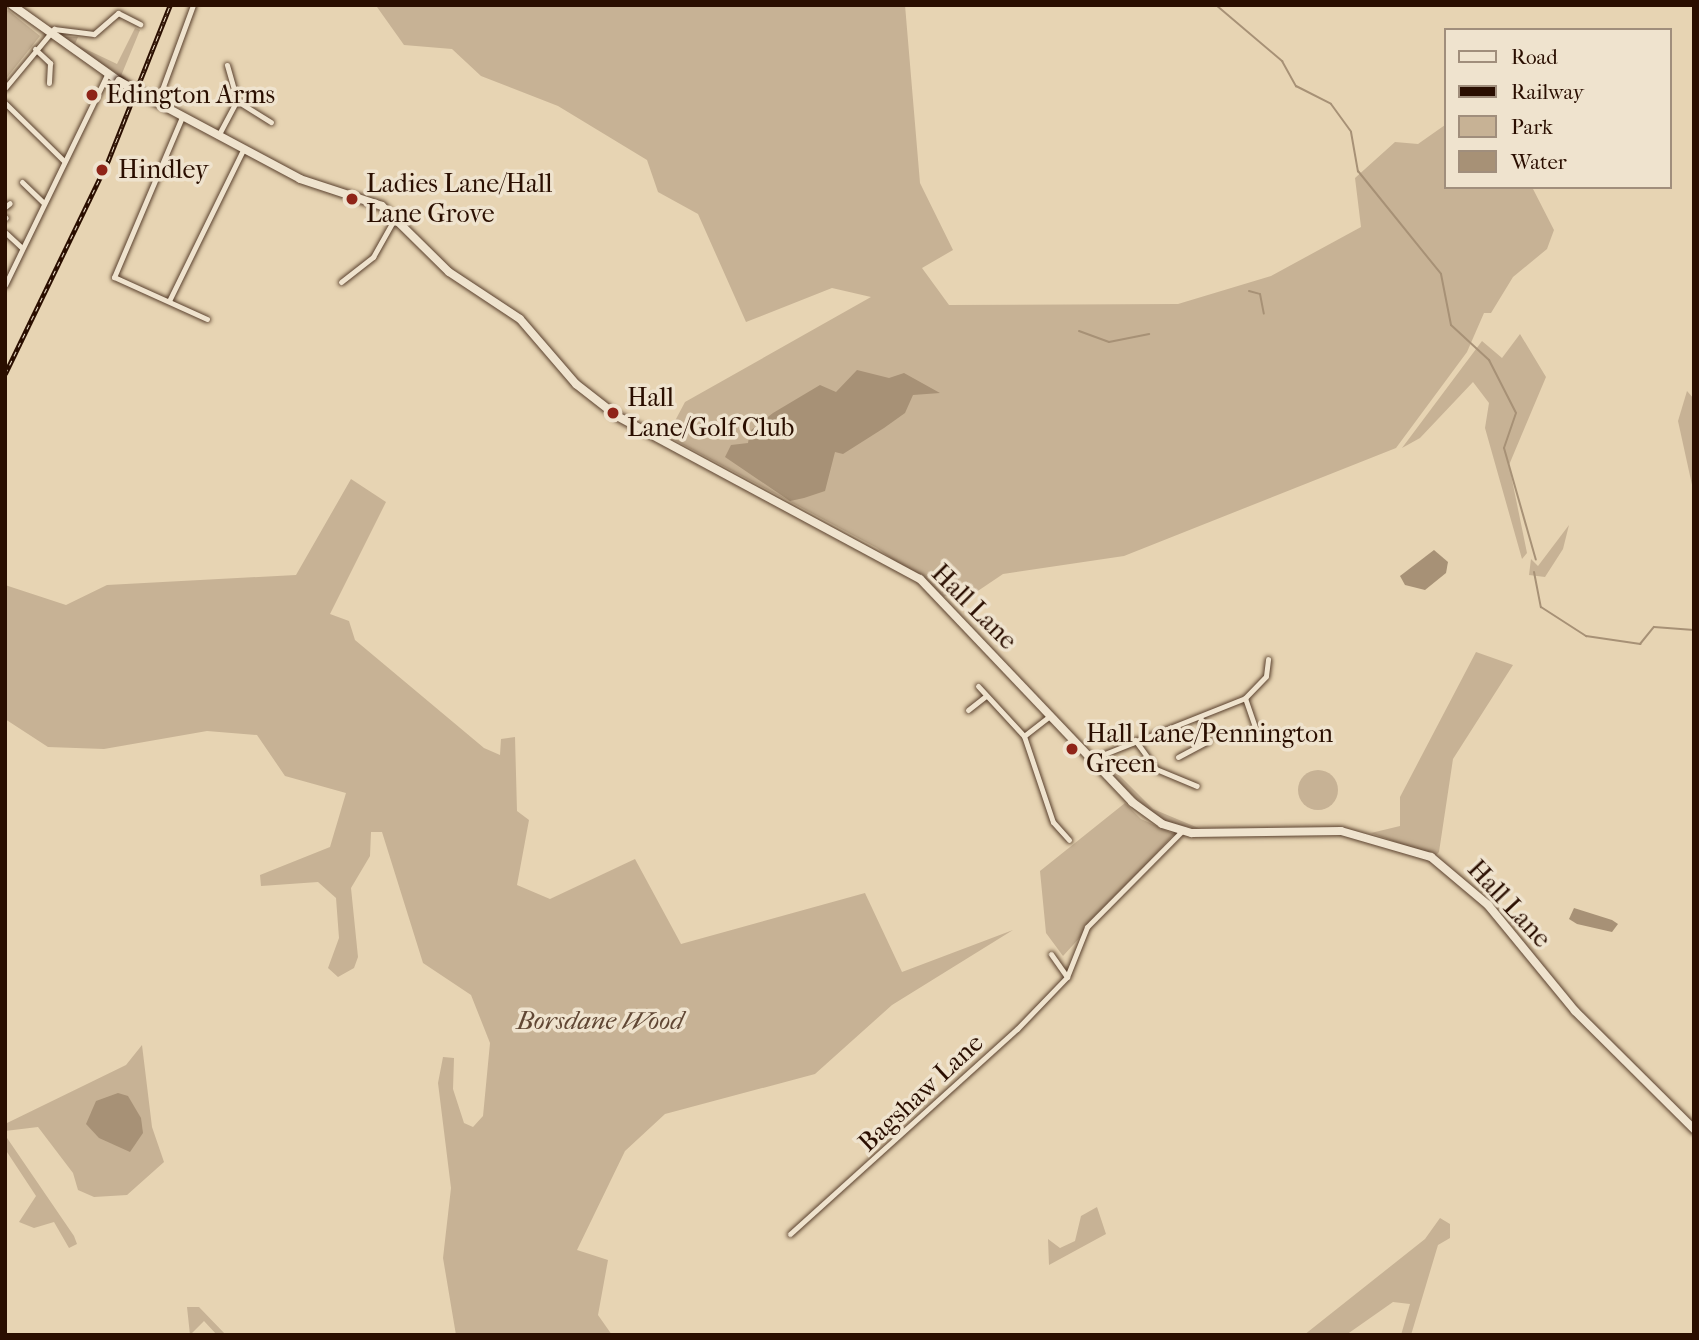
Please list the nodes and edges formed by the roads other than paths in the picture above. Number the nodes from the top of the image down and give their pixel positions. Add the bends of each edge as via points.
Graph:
1 (12, 5) edge
2 (193, 5) edge
3 (140, 24) dead end
4 (48, 33) junction
5 (35, 49) junction
6 (227, 65) dead end
7 (108, 73) junction
8 (49, 83) dead end
9 (5, 88) edge
10 (237, 101) junction
11 (5, 103) edge
12 (158, 103) junction
13 (182, 117) junction
14 (271, 122) dead end
15 (218, 136) junction
16 (243, 150) junction
17 (64, 160) junction
18 (22, 182) dead end
19 (44, 203) junction
20 (395, 218) junction
21 (6, 233) edge
22 (23, 248) junction
23 (341, 282) dead end
24 (5, 285) edge
25 (169, 302) junction
26 (207, 318) dead end
27 (1268, 659) dead end
28 (978, 686) dead end
29 (986, 696) junction
30 (1245, 698) junction
31 (968, 710) dead end
32 (1048, 717) junction
33 (1200, 717) junction
34 (1257, 732) dead end
35 (1024, 736) junction
36 (1135, 740) junction
37 (1178, 757) dead end
38 (1093, 760) junction
39 (1197, 786) dead end
40 (1062, 832) junction
41 (1181, 832) junction
42 (1054, 838) dead end
43 (1069, 840) dead end
44 (1051, 954) dead end
45 (1068, 973) junction
46 (1694, 1129) edge
47 (790, 1234) dead end

1 - 4 street, Hall Lane
2 - 12 street
3 - 4 street via 118,13 94,34 67,28
4 - 5 street
4 - 7 street, Hall Lane
5 - 8 street via 50,63
5 - 9 street
6 - 10 street
7 - 12 street, Hall Lane, bridge
7 - 17 street
10 - 14 street
10 - 15 street
11 - 17 street
12 - 13 street, Hall Lane
13 - 15 street, Hall Lane
13 - 25 street via 114,277
15 - 16 street, Hall Lane
16 - 20 street, Hall Lane via 300,179 382,206
16 - 25 street
17 - 19 street
18 - 19 street
19 - 22 street
20 - 23 street via 373,257
20 - 32 street, Hall Lane via 449,272 520,319 576,384 617,416 920,579
21 - 22 street
22 - 24 street
25 - 26 street
27 - 30 street via 1266,676
28 - 29 street
29 - 31 street
29 - 35 street
30 - 33 street
30 - 34 street
32 - 35 street
32 - 38 street, Hall Lane
33 - 36 street
33 - 37 street via 1208,741
35 - 40 street
36 - 38 street
36 - 39 street via 1156,769
38 - 41 street, Hall Lane via 1144,813
40 - 42 street
40 - 43 street
41 - 45 street via 1087,927
41 - 46 street, Hall Lane via 1341,831 1432,857 1488,905 1600,1038
44 - 45 street
45 - 47 street, Bagshaw Lane via 952,1093

